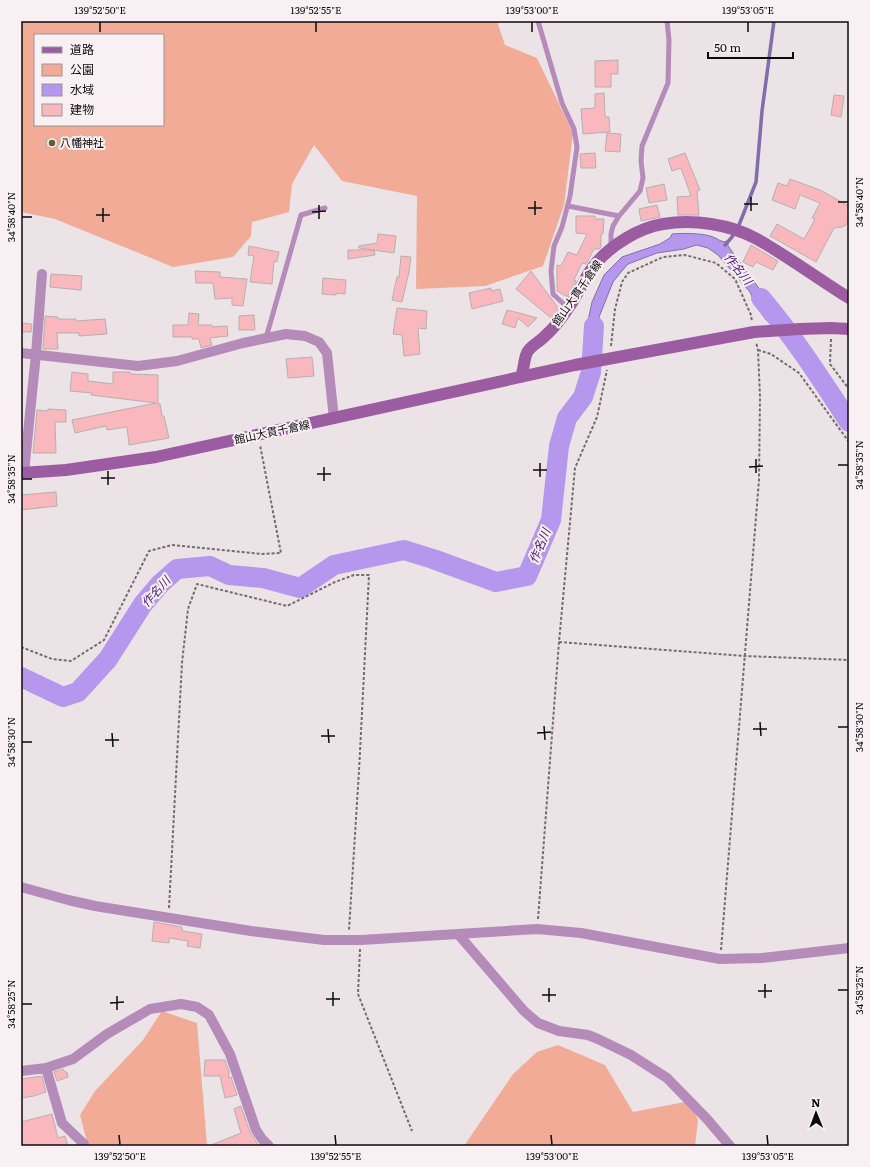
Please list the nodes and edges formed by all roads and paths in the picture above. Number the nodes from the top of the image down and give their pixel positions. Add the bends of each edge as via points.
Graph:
1 (538, 21) edge
2 (667, 21) edge
3 (568, 206) junction
4 (325, 208) dead end
5 (619, 216) junction
6 (611, 249) junction
7 (42, 274) dead end
8 (849, 298) edge
9 (568, 308) junction
10 (831, 328) junction
11 (849, 329) edge
12 (759, 331) junction
13 (266, 338) junction
14 (758, 350) junction
15 (21, 353) edge
16 (36, 354) junction
17 (607, 359) junction
18 (521, 377) junction
19 (849, 388) edge
20 (334, 419) junction
21 (258, 435) junction
22 (849, 442) edge
23 (23, 473) edge
24 (559, 642) junction
25 (21, 647) edge
26 (745, 656) junction
27 (849, 660) edge
28 (21, 887) edge
29 (168, 918) junction
30 (537, 929) junction
31 (458, 934) junction
32 (361, 940) junction
33 (348, 941) junction
34 (849, 948) edge
35 (720, 959) junction
36 (46, 1068) junction
37 (21, 1071) edge
38 (412, 1131) dead end
39 (84, 1146) edge
40 (269, 1146) edge
41 (730, 1146) edge

1 - 3 lane via 562,104 574,129 577,147
2 - 5 lane via 668,83 642,146 643,178 640,191
3 - 5 lane
3 - 9 lane via 554,246 551,271 553,294
4 - 13 lane via 301,215
5 - 6 lane via 611,234
6 - 8 main road, 館山大貫千倉線 via 637,233 662,224 716,225 756,239
6 - 9 main road, 館山大貫千倉線 via 595,264
7 - 16 street
9 - 18 main road, 館山大貫千倉線 via 554,326 528,350
10 - 11 main road, 館山大貫千倉線
10 - 12 main road, 館山大貫千倉線
10 - 19 path via 830,364
12 - 14 path
12 - 17 main road, 館山大貫千倉線
12 - 17 path via 735,279 716,263 685,255 663,257 628,273 622,282
13 - 16 street via 177,361 138,366
13 - 20 street via 286,334 306,336 320,342 327,353
14 - 22 path via 771,354 799,373
14 - 26 path via 758,480
15 - 16 street
16 - 23 street
17 - 18 main road, 館山大貫千倉線
17 - 24 path via 597,417 575,468
18 - 20 main road, 館山大貫千倉線
20 - 21 main road, 館山大貫千倉線
21 - 23 main road, 館山大貫千倉線 via 109,465
21 - 25 path via 281,553 261,554 172,545 149,551 104,640 70,662 52,659
24 - 26 path
24 - 30 path
26 - 27 path
26 - 35 path
28 - 29 street via 74,901
29 - 33 street via 304,938
29 - 33 path via 182,664 188,609 197,584 287,606 334,582 354,575 369,575
30 - 31 street
30 - 35 street via 581,933
31 - 32 street
31 - 41 street via 524,1011 538,1023 598,1039 631,1055 667,1078
32 - 33 street
32 - 38 path via 358,994
34 - 35 street via 762,958
36 - 37 street
36 - 39 street via 62,1123
36 - 40 street via 73,1059 107,1034 150,1009 181,1004 197,1007 209,1016 230,1054 256,1130

